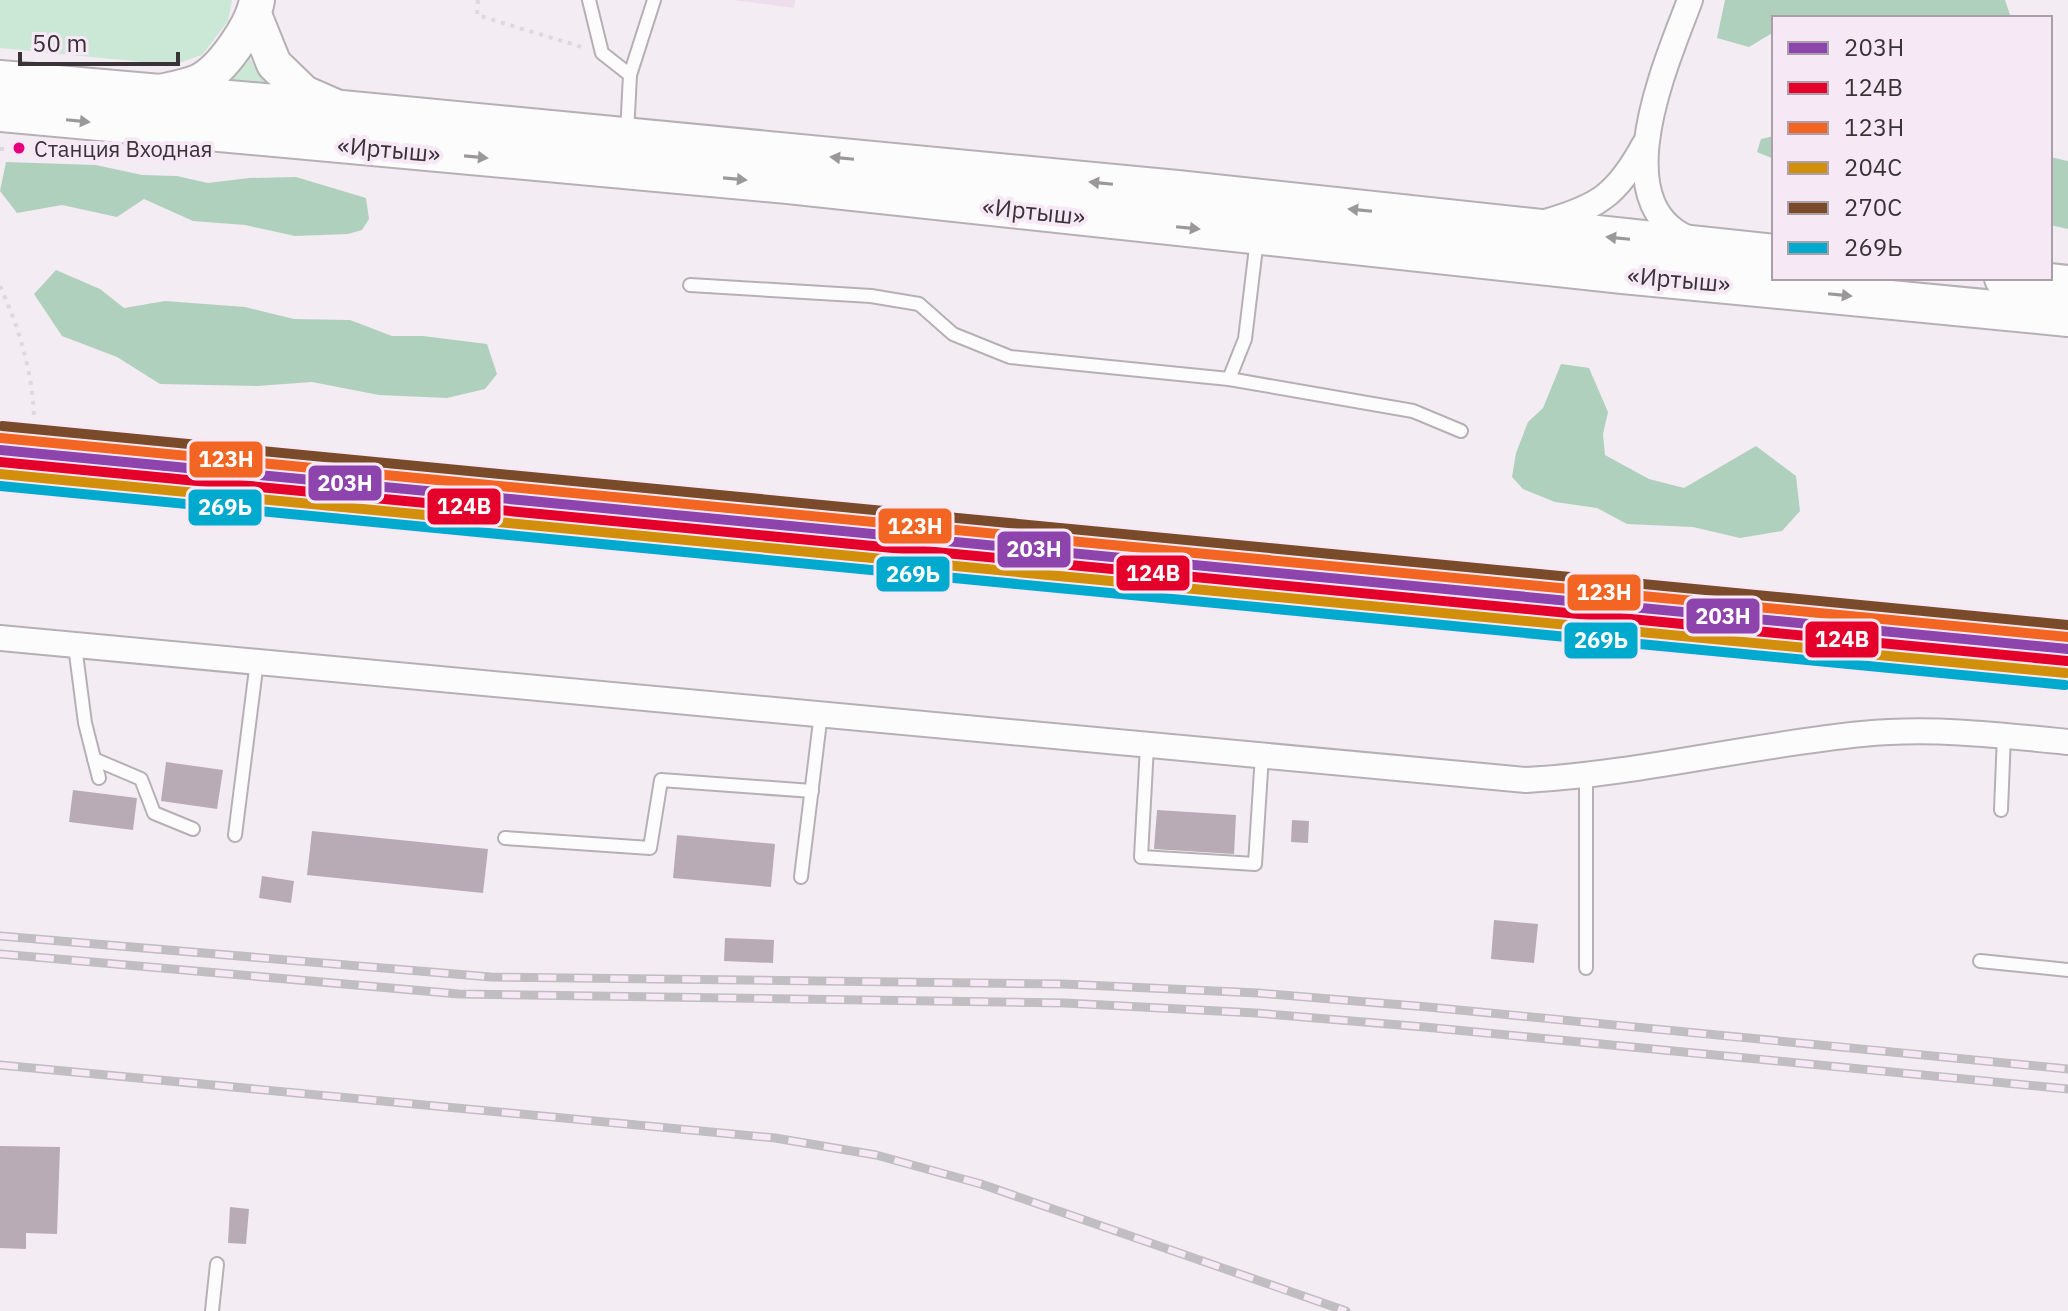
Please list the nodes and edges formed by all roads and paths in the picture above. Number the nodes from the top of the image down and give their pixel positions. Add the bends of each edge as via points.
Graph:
1 (478, 0) edge
2 (589, 0) edge
3 (654, 0) edge
4 (1690, 0) edge
5 (256, 8) edge
6 (602, 53) junction
7 (630, 75) junction
8 (0, 80) edge
9 (156, 94) junction
10 (341, 110) junction
11 (0, 112) edge
12 (1649, 136) junction
13 (626, 137) junction
14 (0, 149) edge
15 (7, 149) dead end
16 (1526, 228) junction
17 (1257, 236) junction
18 (1723, 249) junction
19 (1772, 254) edge
20 (2022, 280) edge
21 (690, 285) dead end
22 (2068, 285) edge
23 (0, 286) edge
24 (2068, 317) edge
25 (1229, 379) junction
26 (34, 416) dead end
27 (1461, 431) dead end
28 (0, 638) edge
29 (75, 646) junction
30 (257, 661) junction
31 (821, 713) junction
32 (2004, 735) junction
33 (2068, 742) edge
34 (1147, 746) junction
35 (1262, 755) junction
36 (94, 759) junction
37 (1586, 777) junction
38 (99, 778) dead end
39 (812, 791) junction
40 (2001, 810) dead end
41 (193, 829) dead end
42 (235, 835) dead end
43 (505, 838) dead end
44 (801, 877) dead end
45 (1980, 961) dead end
46 (1586, 968) dead end
47 (2068, 970) edge
48 (217, 1264) dead end
49 (212, 1311) edge

1 - 6 path via 477,15
2 - 6 lane
3 - 7 lane
4 - 12 street via 1663,74
5 - 9 street via 223,62 200,81
5 - 10 street via 274,64 304,93
6 - 7 lane
7 - 13 lane
8 - 9 main road, «Иртыш»
9 - 10 main road, «Иртыш»
10 - 13 main road, «Иртыш»
11 -> 17 main road, «Иртыш» via 788,184
12 - 16 street via 1629,173 1607,196 1582,211
12 - 18 street via 1644,171 1653,206 1679,234
16 -> 13 main road, «Иртыш»
14 - 15 path
18 -> 16 main road, «Иртыш»
17 -> 24 main road, «Иртыш»
17 - 25 lane via 1245,339
18 - 19 main road, «Иртыш»
20 - 22 main road
21 - 25 lane via 871,296 919,304 953,334 1010,357
23 - 26 path via 25,350
25 - 27 lane via 1413,411
28 - 29 street
29 - 30 street
29 - 36 lane
30 - 31 street
30 - 42 lane
31 - 34 street
31 - 39 lane
32 - 33 street
32 - 37 street via 1862,734
32 - 40 lane
34 - 35 street
34 - 35 lane via 1141,857 1255,864
35 - 37 street via 1513,779
36 - 38 lane
36 - 41 lane via 141,779 154,813
37 - 46 lane
39 - 43 lane via 661,780 650,848
39 - 44 lane
45 - 47 lane
48 - 49 lane

